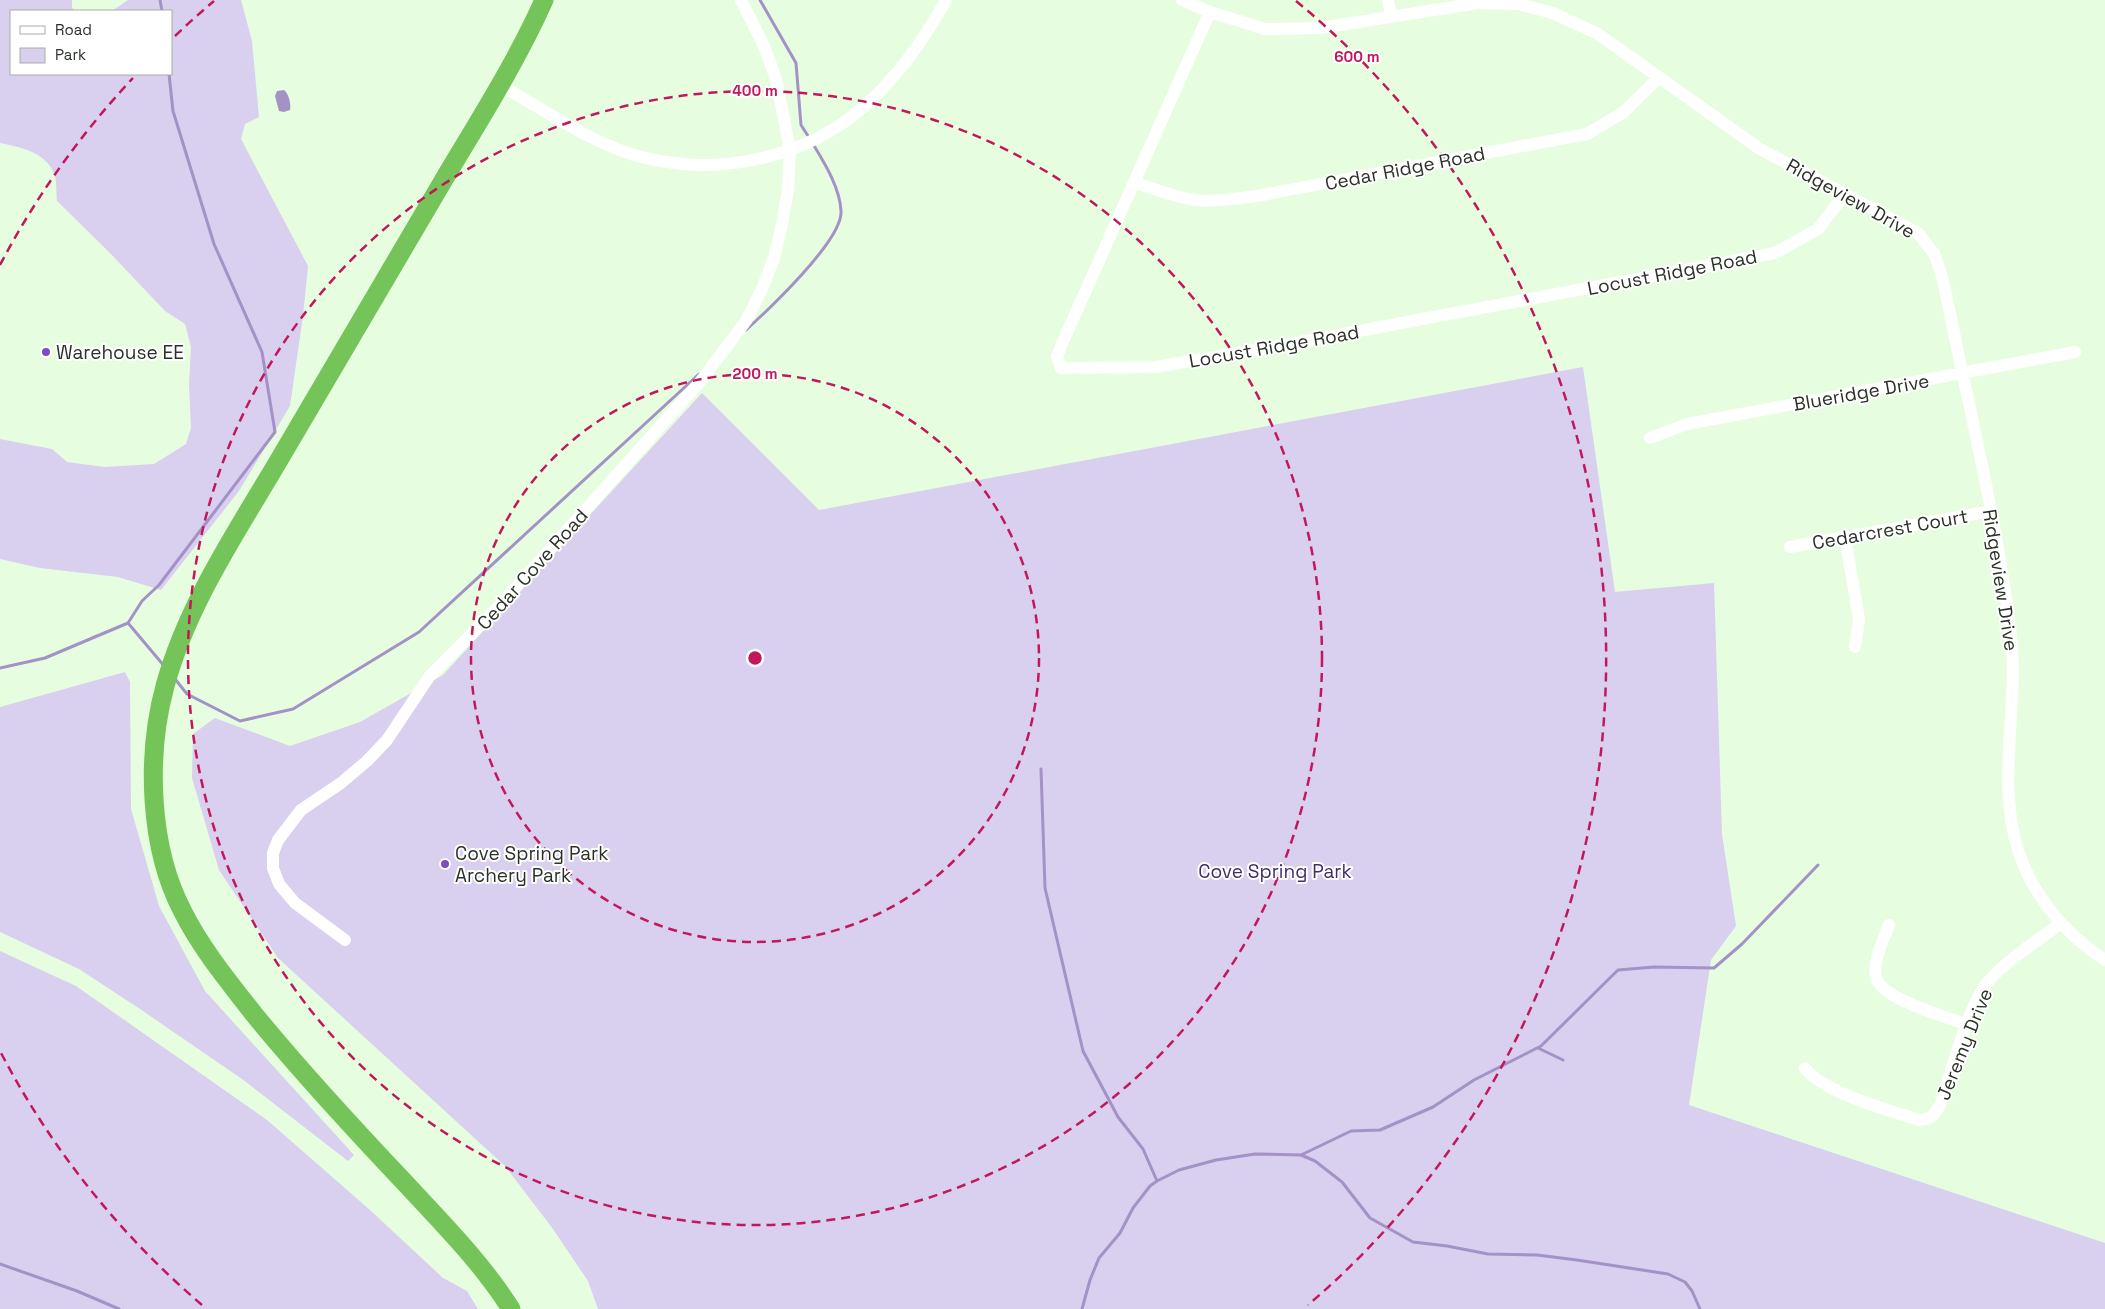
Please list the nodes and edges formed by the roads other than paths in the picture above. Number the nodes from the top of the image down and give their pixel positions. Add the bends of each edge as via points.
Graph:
1 (544, 0) edge
2 (741, 0) edge
3 (946, 0) edge
4 (1182, 0) edge
5 (1388, 0) edge
6 (1210, 12) junction
7 (1391, 17) junction
8 (1659, 77) junction
9 (500, 85) junction
10 (790, 150) junction
11 (1134, 182) junction
12 (1845, 194) junction
13 (2075, 352) dead end
14 (1961, 373) junction
15 (1650, 438) dead end
16 (1991, 511) junction
17 (1845, 537) junction
18 (1790, 547) dead end
19 (1855, 647) dead end
20 (2062, 923) junction
21 (1889, 924) dead end
22 (345, 940) dead end
23 (2105, 960) edge
24 (1967, 1025) junction
25 (1805, 1068) dead end
26 (511, 1309) edge

1 - 9 highway
2 - 10 street, Cedar Cove Road via 776,79
3 - 10 street via 906,61 877,94 845,121
4 - 6 street, Ridgeview Drive
5 - 7 street
6 - 7 street, Ridgeview Drive via 1265,29 1320,28
6 - 11 street, Locust Ridge Road
7 - 8 street, Ridgeview Drive via 1479,3 1526,6 1553,13 1598,34
8 - 11 street, Cedar Ridge Road via 1624,112 1587,134 1222,200 1195,200
8 - 12 street, Ridgeview Drive via 1760,149
9 - 10 street via 593,138 655,160 729,164
9 - 26 highway via 195,607 164,690 153,776 163,857 182,910 196,935 240,996 324,1098 473,1257
10 - 22 street, Cedar Cove Road via 786,203 774,258 755,305 724,351 642,448 429,678 388,740 341,783 301,810 278,840 273,853 273,868 279,884 295,903
11 - 12 street, Locust Ridge Road via 1060,346 1057,357 1061,368 1155,367 1775,253 1818,229
12 - 14 street, Ridgeview Drive via 1918,233 1935,256 1944,284
13 - 14 street, Blueridge Drive
14 - 15 street, Blueridge Drive via 1687,424
14 - 16 street, Ridgeview Drive
16 - 17 street, Cedarcrest Court
16 - 20 street, Ridgeview Drive via 2013,660 2008,797 2011,824 2027,872 2038,893
17 - 18 street, Cedarcrest Court
17 - 19 street via 1858,619
20 - 23 street, Ridgeview Drive via 2087,948
20 - 24 street, Jeremy Drive via 1988,982
21 - 24 street via 1877,960 1878,984 1891,995
24 - 25 street, Jeremy Drive via 1941,1103 1936,1114 1927,1120 1839,1092 1818,1081

